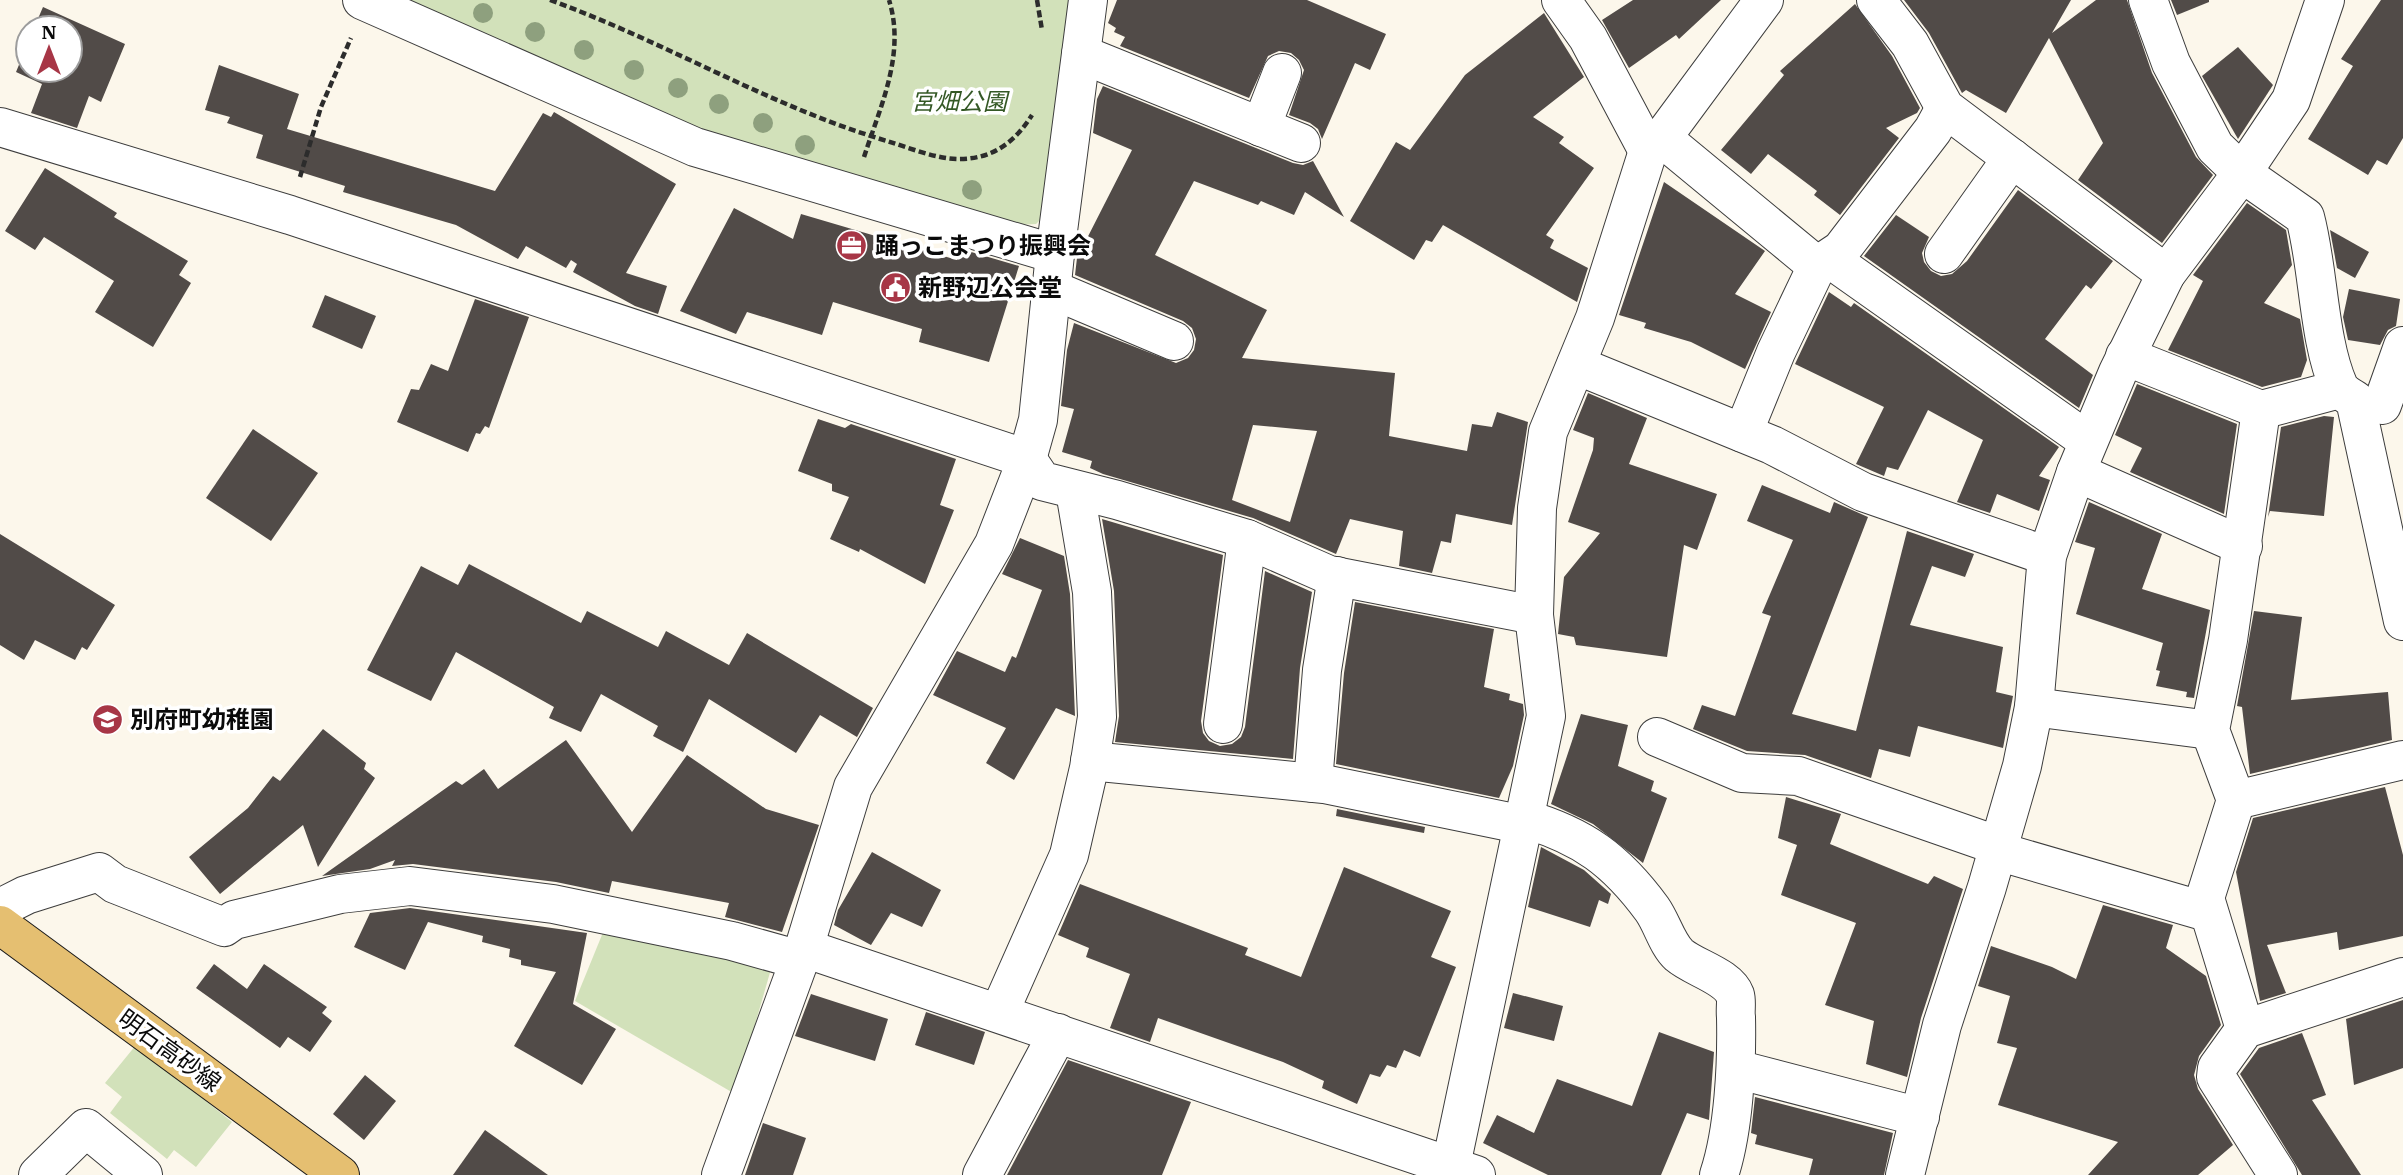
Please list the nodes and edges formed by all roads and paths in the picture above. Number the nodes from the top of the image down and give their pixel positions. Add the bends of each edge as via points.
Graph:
1 (550, 0) edge
2 (889, 0) edge
3 (1037, 0) edge
4 (1088, 0) edge
5 (1561, 0) edge
6 (1764, 0) edge
7 (1876, 0) edge
8 (2148, 0) edge
9 (2325, 0) edge
10 (366, 2) edge
11 (1041, 40) dead end
12 (1081, 54) junction
13 (1282, 73) dead end
14 (1945, 108) junction
15 (1034, 111) dead end
16 (0, 127) edge
17 (1261, 127) junction
18 (870, 137) junction
19 (1301, 143) dead end
20 (1655, 145) junction
21 (2012, 158) junction
22 (2242, 173) junction
23 (290, 215) junction
24 (1944, 254) dead end
25 (1824, 262) junction
26 (1053, 271) junction
27 (2166, 274) junction
28 (1174, 341) dead end
29 (2403, 346) edge
30 (2125, 356) junction
31 (1576, 365) junction
32 (2370, 401) edge
33 (2261, 410) junction
34 (1743, 433) junction
35 (2082, 457) junction
36 (1027, 459) junction
37 (1075, 491) junction
38 (1247, 539) junction
39 (2243, 546) junction
40 (2047, 556) junction
41 (1337, 576) junction
42 (1534, 615) junction
43 (2403, 621) edge
44 (2034, 706) junction
45 (1223, 724) dead end
46 (2210, 730) junction
47 (1657, 737) dead end
48 (2403, 760) edge
49 (1090, 761) junction
50 (1313, 783) junction
51 (2236, 800) junction
52 (1524, 822) junction
53 (1998, 849) junction
54 (0, 908) edge
55 (2207, 912) junction
56 (0, 925) edge
57 (802, 954) junction
58 (2403, 977) edge
59 (999, 1013) junction
60 (2245, 1029) junction
61 (1058, 1033) junction
62 (1736, 1069) junction
63 (1920, 1117) junction
64 (1459, 1172) edge
65 (38, 1175) edge
66 (144, 1175) edge
67 (340, 1175) edge
68 (720, 1175) edge
69 (982, 1175) edge
70 (1719, 1175) edge
71 (1905, 1175) edge
72 (2278, 1175) edge

1 - 18 path via 667,49 777,103
2 - 18 path via 892,71
3 - 11 path
4 - 12 street
5 - 20 street
6 - 20 street
7 - 14 street via 1910,44
8 - 22 street via 2171,63 2215,147
9 - 22 street via 2291,100
10 - 23 path via 321,107
10 - 26 street via 695,146
12 - 17 street
12 - 26 street
13 - 17 street
14 - 21 street
14 - 25 street via 1841,250
15 - 18 path via 1021,133 1005,146 978,156 958,159
16 - 23 street
17 - 19 street
20 - 25 street
20 - 31 street
21 - 24 street
21 - 27 street
22 - 27 street
22 - 32 street via 2305,217 2328,345
23 - 36 street
25 - 34 street via 1776,352
25 - 35 street
26 - 28 street
26 - 36 street via 1038,420
27 - 30 street
29 - 32 street
30 - 33 street
30 - 35 street
31 - 34 street
31 - 42 street via 1548,432 1537,508
32 - 33 street
32 - 43 street
33 - 39 street
34 - 40 street via 1863,492
35 - 39 street
35 - 40 street
36 - 37 street via 1042,481
36 - 57 street via 994,544 853,787
37 - 38 street
37 - 49 street via 1091,592 1097,717
38 - 41 street
38 - 45 street
39 - 46 street
40 - 44 street
41 - 42 street
41 - 50 street via 1322,670
42 - 52 street via 1546,716
44 - 46 street
44 - 53 street
46 - 51 street
47 - 53 street via 1733,770 1798,776
48 - 51 street
49 - 50 street
49 - 59 street via 1069,855
50 - 52 street
51 - 55 street via 2205,898
52 - 62 street via 1564,830 1594,847 1653,910 1677,953 1735,995
52 - 64 street
53 - 55 street
53 - 63 street via 1942,1025
54 - 57 street via 99,872 115,884 224,927 234,920 340,894 410,886 553,904
55 - 60 street
56 - 67 main road, 明石高砂線
57 - 59 street
57 - 68 street
58 - 60 street
59 - 61 street
60 - 72 street via 2217,1068 2217,1077
61 - 64 street
61 - 69 street
62 - 63 street
62 - 70 street via 1726,1154
63 - 71 street
65 - 66 street via 86,1128

